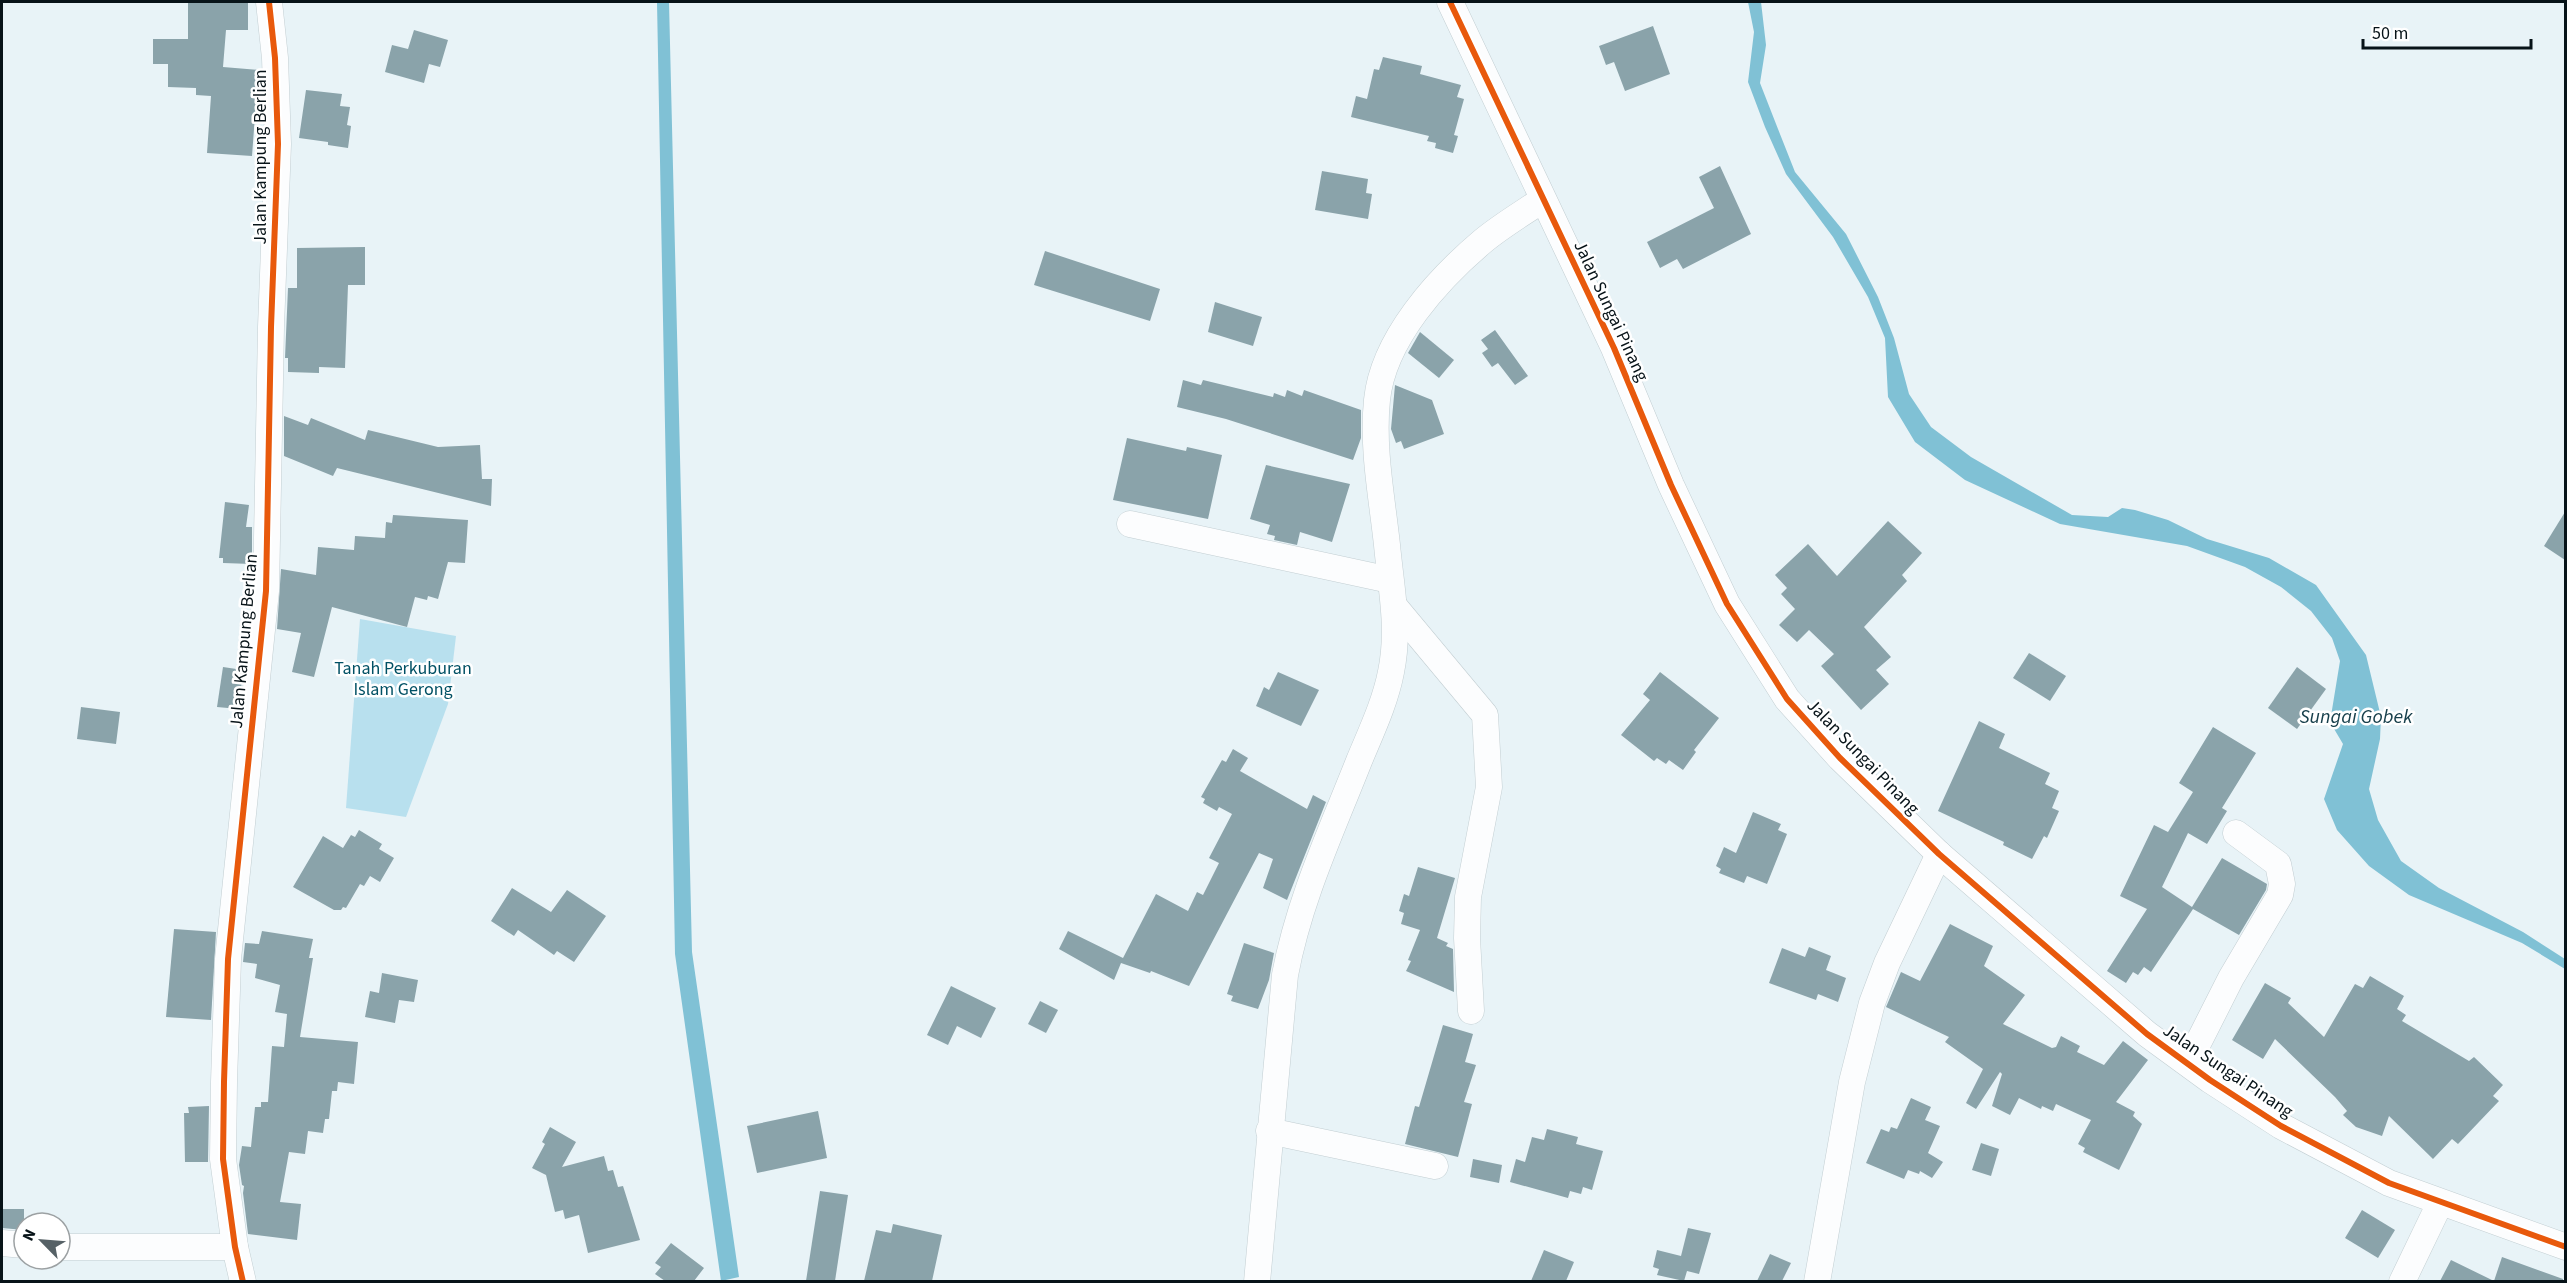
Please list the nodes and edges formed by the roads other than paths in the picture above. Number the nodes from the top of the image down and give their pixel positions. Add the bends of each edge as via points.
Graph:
1 (269, 2) edge
2 (1450, 2) edge
3 (1542, 200) junction
4 (1130, 524) dead end
5 (1390, 580) junction
6 (1395, 608) junction
7 (2236, 833) dead end
8 (1939, 854) junction
9 (1472, 1011) dead end
10 (2188, 1063) junction
11 (1269, 1131) junction
12 (1435, 1166) dead end
13 (2440, 1203) junction
14 (72, 1247) edge
15 (235, 1247) junction
16 (2565, 1247) edge
17 (243, 1281) edge
18 (1257, 1281) edge
19 (1817, 1281) edge
20 (2402, 1281) edge

1 - 15 street, Jalan Kampung Berlian via 278,144 266,591 228,959 224,1070 223,1159
2 - 3 street, Jalan Sungai Pinang
3 - 5 street via 1483,241 1442,282 1416,311 1384,364 1377,400 1378,455
3 - 8 street, Jalan Sungai Pinang via 1614,348 1671,485 1727,604 1787,699 1840,758
4 - 5 street
5 - 6 street
6 - 9 street via 1485,715 1489,787 1468,907
6 - 11 street via 1395,651 1383,702 1291,940
7 - 10 street via 2278,864 2282,874 2280,895 2231,978
8 - 10 street, Jalan Sungai Pinang via 2147,1034
8 - 19 street via 1872,1003 1852,1082
10 - 13 street, Jalan Sungai Pinang via 2280,1126 2389,1183
11 - 12 street
11 - 18 street
13 - 16 street, Jalan Sungai Pinang
13 - 20 street
14 - 15 street
15 - 17 street, Jalan Kampung Berlian

